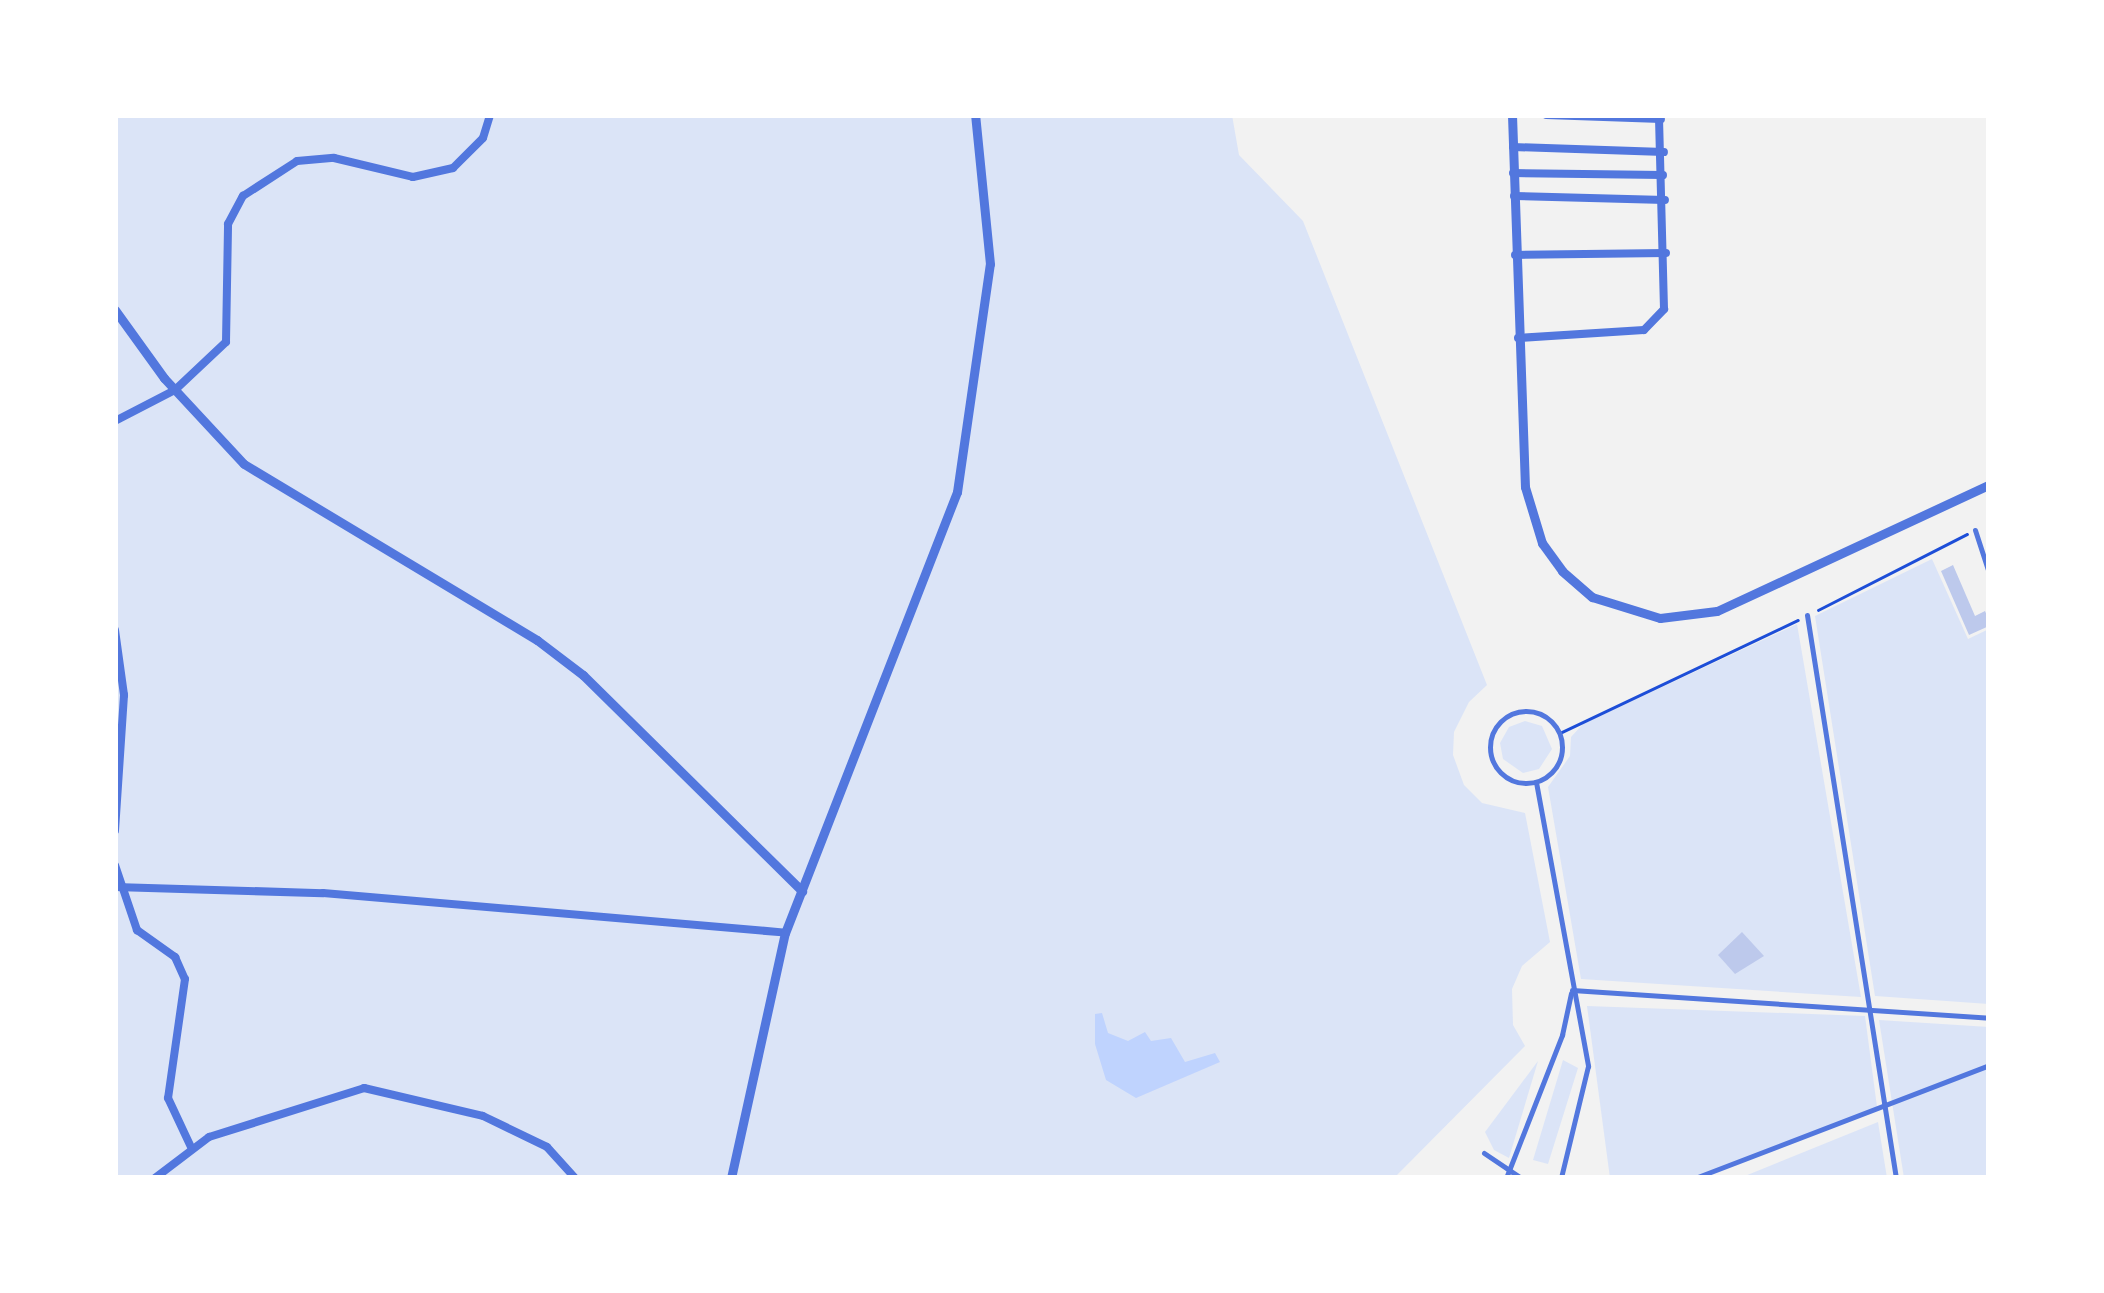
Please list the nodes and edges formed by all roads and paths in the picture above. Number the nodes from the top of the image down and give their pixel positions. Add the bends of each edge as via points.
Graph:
1 (490, 115) edge
2 (974, 115) edge
3 (1512, 115) edge
4 (1546, 115) edge
5 (1660, 117) edge
6 (1513, 147) junction
7 (1664, 152) junction
8 (1513, 173) junction
9 (1663, 175) junction
10 (1514, 196) junction
11 (1665, 200) junction
12 (1666, 253) junction
13 (1515, 255) junction
14 (115, 310) edge
15 (1518, 338) junction
16 (175, 390) junction
17 (115, 421) edge
18 (1989, 485) edge
19 (1975, 530) joint
20 (1989, 573) edge
21 (1807, 616) junction
22 (115, 630) edge
23 (1560, 734) junction
24 (1536, 782) junction
25 (115, 831) edge
26 (115, 865) edge
27 (117, 888) edge
28 (802, 891) junction
29 (785, 933) junction
30 (1572, 990) junction
31 (1868, 1008) junction
32 (1989, 1018) edge
33 (1989, 1065) edge
34 (1884, 1107) junction
35 (192, 1147) junction
36 (1484, 1153) dead end
37 (1507, 1176) edge
38 (155, 1178) edge
39 (575, 1178) edge
40 (731, 1178) edge
41 (1521, 1178) edge
42 (1561, 1178) edge
43 (1695, 1178) edge
44 (1896, 1178) edge

1 - 16 street via 482,138 452,168 413,177 334,158 296,161 243,196 228,224 226,342
2 - 28 street via 990,264 957,492
3 - 6 street
4 - 5 street
5 - 7 street
6 - 7 street
6 - 8 street
7 - 9 street
8 - 9 street
8 - 10 street
9 - 11 street
10 - 11 street
10 - 13 street
11 - 12 street
12 - 13 street
12 - 15 street via 1664,309 1644,330
13 - 15 street
14 - 16 street
15 - 18 street via 1530,517 1562,571 1592,596 1660,618 1717,611
16 - 17 street
16 - 28 street via 244,464 281,492 537,640 583,675
19 - 20 street
19 - 21 path
21 - 23 path
21 - 31 street
22 - 25 street via 124,695
23 - 24 street via 1556,768
23 - 24 street via 1549,718 1530,710 1508,715 1492,732 1495,766 1513,781
24 - 30 street
26 - 27 street
27 - 29 street via 323,893
27 - 35 street via 137,930 175,957 185,979 168,1098
28 - 29 street
29 - 40 street
30 - 31 street
30 - 37 street via 1562,1035
30 - 42 street via 1588,1066
31 - 32 street
31 - 34 street
33 - 34 street
34 - 43 street
34 - 44 street
35 - 38 street
35 - 39 street via 364,1088 483,1116 547,1148
36 - 37 street
37 - 41 street

